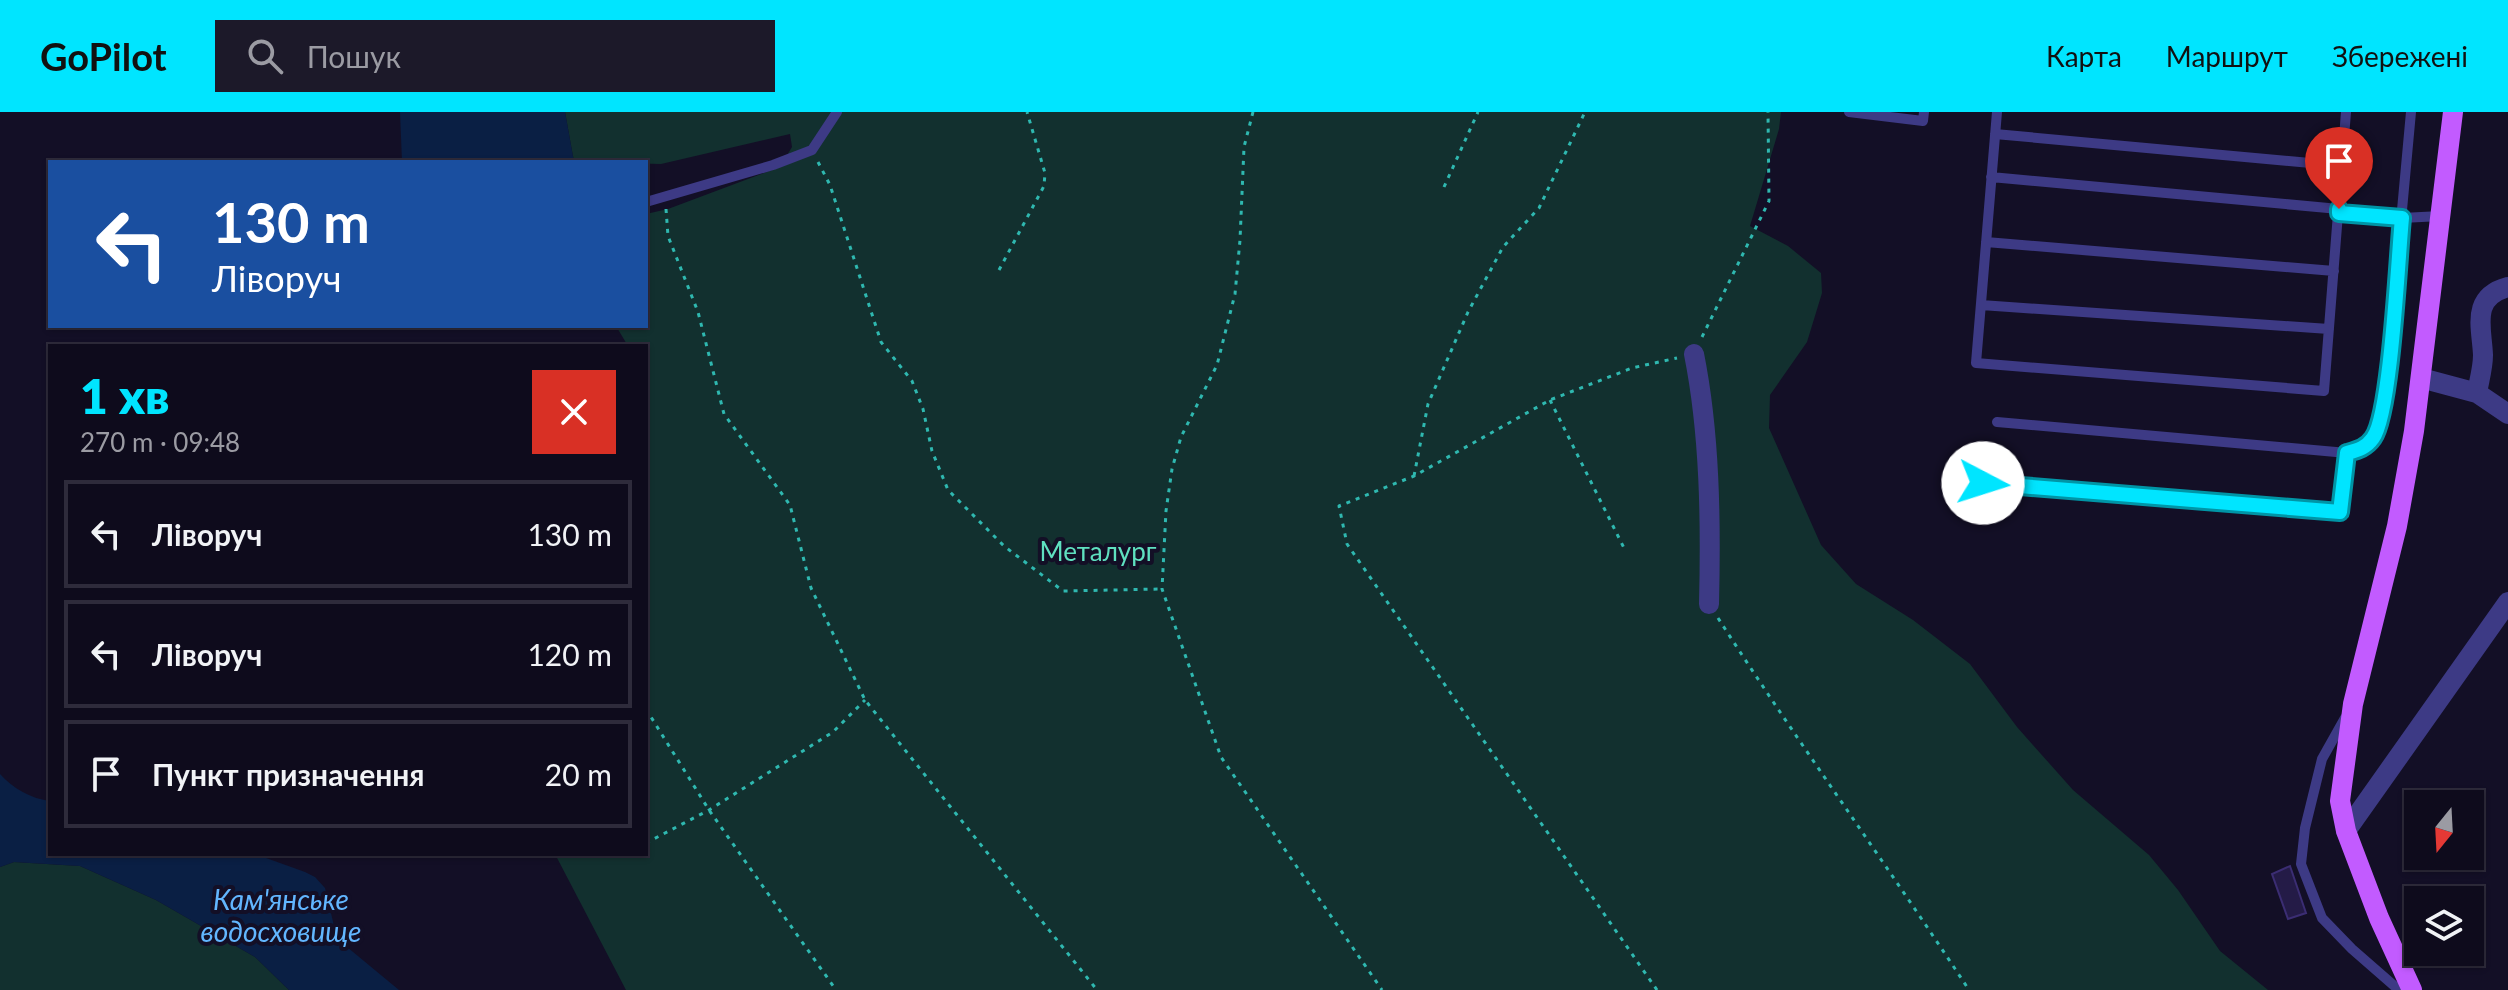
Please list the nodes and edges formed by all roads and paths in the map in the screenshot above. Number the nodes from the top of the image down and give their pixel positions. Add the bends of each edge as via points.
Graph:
1 (837, 112) edge
2 (1027, 112) edge
3 (1253, 112) edge
4 (1478, 112) edge
5 (1585, 112) edge
6 (1768, 112) edge
7 (1849, 112) edge
8 (1924, 112) edge
9 (1997, 112) edge
10 (2346, 112) edge
11 (2411, 112) edge
12 (2453, 112) edge
13 (1869, 113) edge
14 (1995, 134) junction
15 (812, 150) junction
16 (2343, 166) junction
17 (1991, 177) junction
18 (1444, 187) dead end
19 (665, 198) junction
20 (648, 202) edge
21 (2339, 211) junction
22 (2441, 216) junction
23 (2402, 218) junction
24 (1986, 242) junction
25 (999, 270) dead end
26 (2334, 271) junction
27 (2508, 287) edge
28 (1981, 305) junction
29 (2329, 329) junction
30 (1694, 354) junction
31 (2421, 378) junction
32 (2477, 393) junction
33 (1550, 400) junction
34 (2508, 414) edge
35 (1997, 422) dead end
36 (2347, 453) junction
37 (1414, 476) junction
38 (1983, 483) dead end
39 (1624, 548) dead end
40 (1162, 589) junction
41 (2508, 602) edge
42 (1709, 604) joint
43 (865, 700) junction
44 (2353, 704) junction
45 (648, 712) edge
46 (709, 810) junction
47 (2346, 831) junction
48 (648, 842) edge
49 (836, 990) edge
50 (1097, 990) edge
51 (1382, 990) edge
52 (1657, 990) edge
53 (1969, 990) edge
54 (2399, 990) edge
55 (2412, 990) edge

1 - 15 lane
2 - 25 path via 1044,186
3 - 40 path via 1244,147 1235,294 1217,365 1181,437 1172,469
4 - 18 path
5 - 37 path via 1539,208 1503,247 1468,312 1428,404
6 - 30 path via 1769,201
7 - 13 lane
8 - 13 lane via 1923,121
9 - 14 lane
10 - 16 lane
11 - 23 lane
12 - 22 main road
14 - 16 lane
14 - 17 lane
15 - 19 lane
15 - 40 path via 830,185 881,342 912,381 948,490 1004,546 1063,591
16 - 21 lane
17 - 21 lane
17 - 24 lane
19 - 20 lane
19 - 43 path via 668,236 698,312 724,414 790,505 811,588
21 - 23 lane
21 - 26 lane
22 - 23 lane
22 - 31 main road
23 - 36 lane via 2385,395 2375,436 2363,449
24 - 26 lane
24 - 28 lane
26 - 29 lane
27 - 32 street via 2486,300 2481,313 2483,356
28 - 29 lane
28 - 29 lane via 1976,363 2324,391
30 - 33 path via 1632,368
30 - 42 street via 1711,532
31 - 32 street
31 - 44 main road via 2397,526
32 - 34 street
33 - 37 path
33 - 39 path
35 - 36 lane
36 - 38 lane via 2340,512
37 - 52 path via 1339,506 1347,544
40 - 51 path via 1221,757
41 - 47 street
42 - 53 path
43 - 46 path via 833,732
43 - 50 path
44 - 47 main road via 2340,801
44 - 54 lane via 2322,759 2301,864 2322,918
45 - 46 path
46 - 48 path
46 - 49 path
47 - 55 main road

